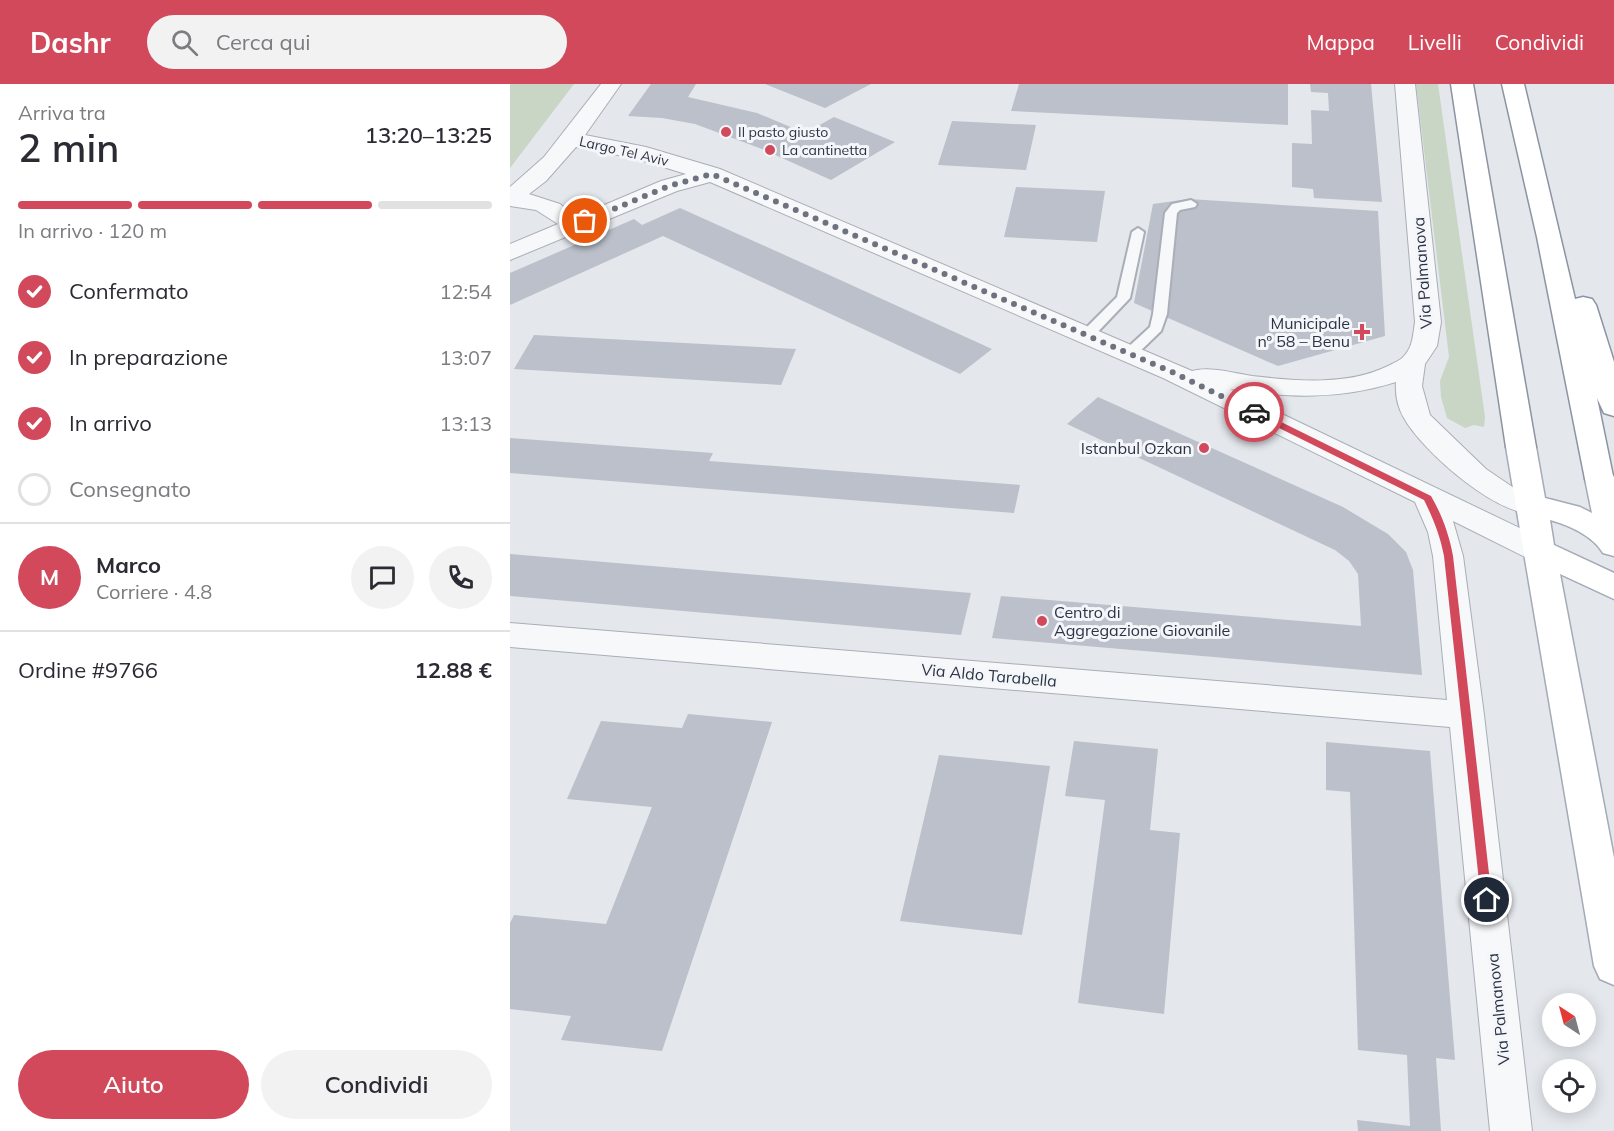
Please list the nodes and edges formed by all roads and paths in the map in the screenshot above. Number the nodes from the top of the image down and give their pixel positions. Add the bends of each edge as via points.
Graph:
1 (611, 84) edge
2 (1405, 84) edge
3 (1462, 84) edge
4 (1513, 84) edge
5 (570, 139) junction
6 (712, 174) junction
7 (510, 198) edge
8 (1191, 204) dead end
9 (571, 227) junction
10 (1138, 232) dead end
11 (1549, 237) junction
12 (510, 253) edge
13 (1087, 335) junction
14 (1129, 354) junction
15 (1412, 364) junction
16 (1172, 372) junction
17 (1614, 407) edge
18 (1428, 498) junction
19 (1533, 506) junction
20 (1613, 541) edge
21 (1542, 552) junction
22 (1614, 587) edge
23 (510, 634) edge
24 (1467, 715) junction
25 (1614, 966) edge
26 (1511, 1131) edge

1 - 5 street, Largo Tel Aviv
2 - 15 street, Via Palmanova via 1428,322 1424,346
3 - 19 main road
4 - 11 main road, Via Palmanova
5 - 6 street, Largo Tel Aviv via 638,152
5 - 7 street, Largo Tel Aviv via 530,183
6 - 9 street via 669,186
6 - 13 street, Largo Tel Aviv
7 - 9 street via 549,207
8 - 14 lane via 1176,207 1171,213 1159,319 1156,328
9 - 12 street
10 - 13 lane via 1123,298
11 - 17 main road via 1569,262
11 - 20 main road, Via Palmanova
13 - 14 street, Largo Tel Aviv
14 - 16 street, Largo Tel Aviv
15 - 16 street via 1374,382 1319,387 1254,384
15 - 19 street, Via Palmanova via 1409,392 1427,430 1476,477 1514,501
16 - 18 street
18 - 21 street
18 - 24 street, Via Palmanova via 1446,542
19 - 20 main road, Via Palmanova via 1569,514
19 - 21 main road
21 - 22 main road
21 - 25 main road
23 - 24 street, Via Aldo Tarabella
24 - 26 street, Via Palmanova

